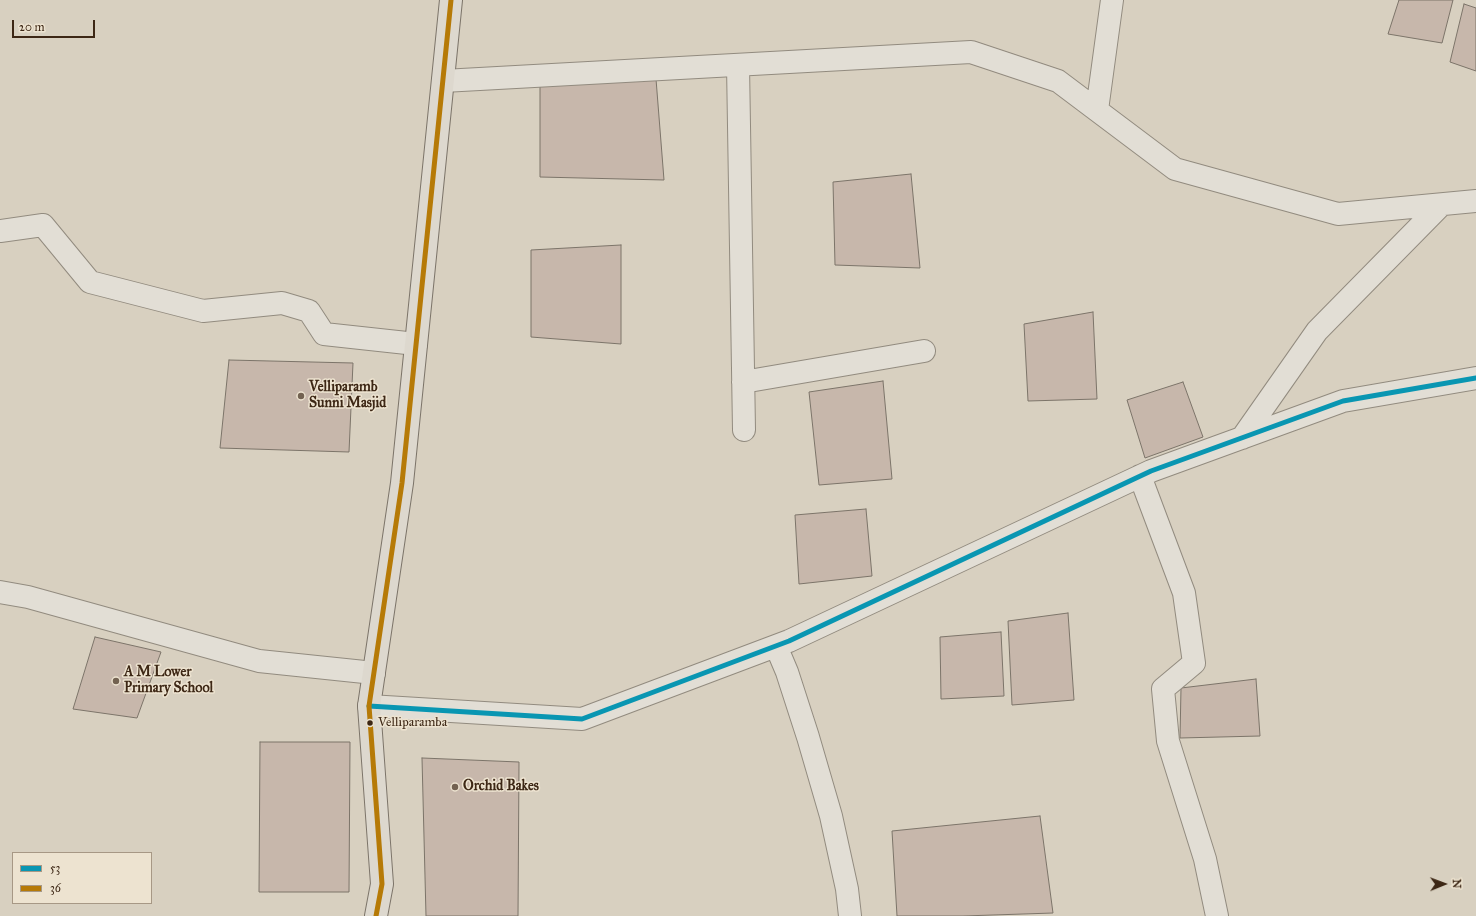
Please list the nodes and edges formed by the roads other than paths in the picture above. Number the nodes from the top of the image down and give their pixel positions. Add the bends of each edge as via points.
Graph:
1 (451, 0) edge
2 (1112, 0) edge
3 (738, 65) junction
4 (442, 81) junction
5 (1097, 110) junction
6 (1476, 201) edge
7 (1441, 205) junction
8 (0, 231) edge
9 (416, 344) junction
10 (924, 352) dead end
11 (1476, 378) edge
12 (743, 382) junction
13 (744, 430) dead end
14 (1242, 438) junction
15 (1140, 476) junction
16 (0, 592) edge
17 (776, 646) junction
18 (374, 673) junction
19 (369, 706) junction
20 (376, 916) edge
21 (850, 916) edge
22 (1217, 916) edge

1 - 4 main road
2 - 5 street
3 - 4 street
3 - 5 street via 971,52 1058,81
3 - 12 street
4 - 9 main road
5 - 7 street via 1175,168 1338,214
6 - 7 street
7 - 14 street via 1316,331
8 - 9 street via 43,225 90,282 203,311 282,303 309,311 324,334
9 - 18 main road via 402,483
10 - 12 street
11 - 14 street via 1343,401
12 - 13 street
14 - 15 street
15 - 17 street
15 - 22 street via 1184,593 1194,663 1163,690 1168,741 1205,859
16 - 18 street via 28,597 259,661
17 - 19 street via 582,719
17 - 21 street via 787,672 829,809
18 - 19 main road
19 - 20 main road via 382,884

